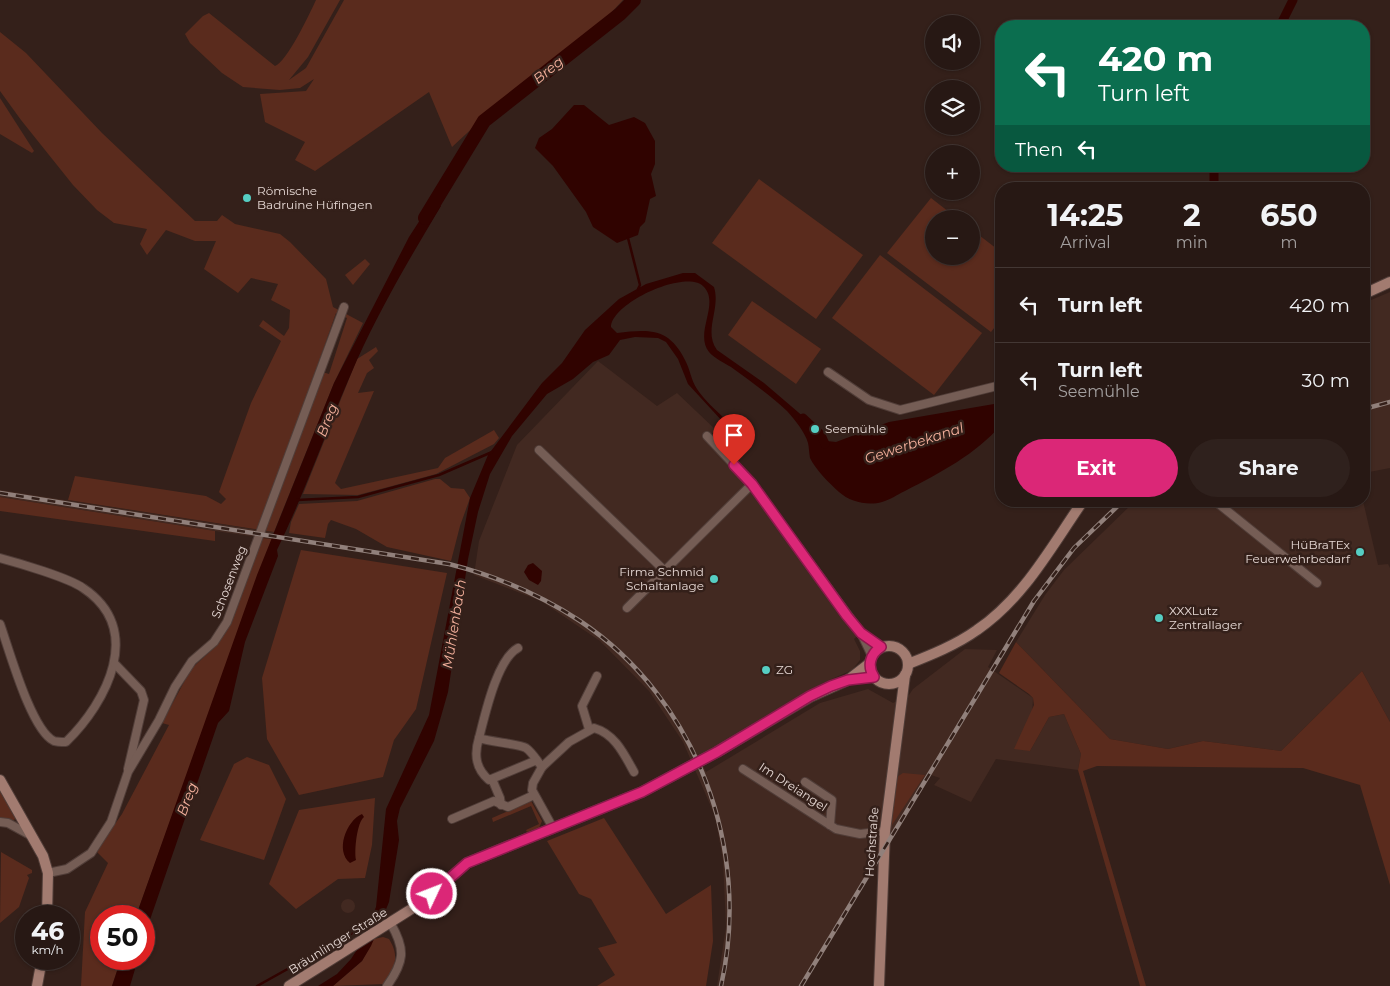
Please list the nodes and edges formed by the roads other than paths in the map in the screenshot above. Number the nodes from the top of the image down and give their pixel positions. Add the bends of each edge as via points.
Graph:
1 (1390, 282) edge
2 (1370, 291) edge
3 (344, 307) dead end
4 (828, 372) dead end
5 (995, 386) edge
6 (708, 436) dead end
7 (540, 450) dead end
8 (752, 484) junction
9 (1079, 507) edge
10 (1222, 507) edge
11 (0, 558) edge
12 (664, 571) junction
13 (1317, 583) dead end
14 (627, 608) dead end
15 (0, 624) edge
16 (861, 633) junction
17 (881, 647) junction
18 (518, 648) dead end
19 (943, 648) junction
20 (904, 652) junction
21 (871, 659) junction
22 (115, 664) junction
23 (908, 664) junction
24 (597, 676) dead end
25 (905, 676) junction
26 (874, 677) junction
27 (848, 680) junction
28 (888, 684) junction
29 (902, 702) junction
30 (588, 729) junction
31 (479, 738) junction
32 (537, 760) junction
33 (542, 768) junction
34 (743, 769) dead end
35 (128, 772) junction
36 (634, 772) dead end
37 (492, 779) junction
38 (0, 780) edge
39 (806, 782) dead end
40 (534, 795) junction
41 (501, 805) junction
42 (452, 820) dead end
43 (0, 822) edge
44 (830, 825) junction
45 (553, 828) junction
46 (885, 831) junction
47 (32, 836) junction
48 (48, 873) junction
49 (47, 905) edge
50 (391, 924) junction
51 (41, 970) edge
52 (39, 983) edge
53 (289, 986) edge
54 (387, 986) edge
55 (879, 986) edge

1 - 2 main road
3 - 35 street, Schosenweg via 227,622 214,642 192,661
4 - 5 street via 869,400 900,410
6 - 8 street
7 - 12 street
8 - 12 street
8 - 16 street
9 - 19 main road via 1017,595 977,630
10 - 13 street
11 - 22 street via 75,583 100,602 116,639
12 - 14 street
15 - 22 street via 34,716 55,742 66,742 90,716
16 - 17 street
16 - 21 street
17 - 20 main road via 893,646
17 - 21 main road
18 - 31 street via 508,655 494,687
19 - 20 main road
19 - 23 main road
20 - 23 main road
21 - 26 main road
21 - 27 main road, Bräunlinger Straße
22 - 35 street via 141,691 144,700
23 - 25 main road
24 - 30 street via 582,706
25 - 28 main road
25 - 29 main road, Hochstraße
26 - 27 main road, Bräunlinger Straße
26 - 28 main road
27 - 45 main road, Bräunlinger Straße via 810,696 717,752 647,789
28 - 29 main road
29 - 46 main road, Hochstraße
30 - 33 street via 557,751
30 - 36 street via 600,730 614,740
31 - 32 street via 525,748
31 - 37 street via 475,752 477,763 486,777
32 - 33 street
32 - 37 street
33 - 40 street via 533,784
34 - 44 street, Im Dreiangel
35 - 48 street, Schosenweg via 111,822 91,853 67,869
37 - 41 street
38 - 47 main road
39 - 44 street, Im Dreiangel via 832,800
40 - 41 street via 508,807
40 - 45 street
41 - 42 street via 494,802
43 - 47 street
44 - 46 street, Im Dreiangel via 848,832
45 - 50 main road, Bräunlinger Straße via 467,863
46 - 55 main road, Hochstraße
47 - 48 main road
48 - 49 main road
50 - 53 main road, Bräunlinger Straße
50 - 54 street via 402,950 402,960
51 - 52 main road

